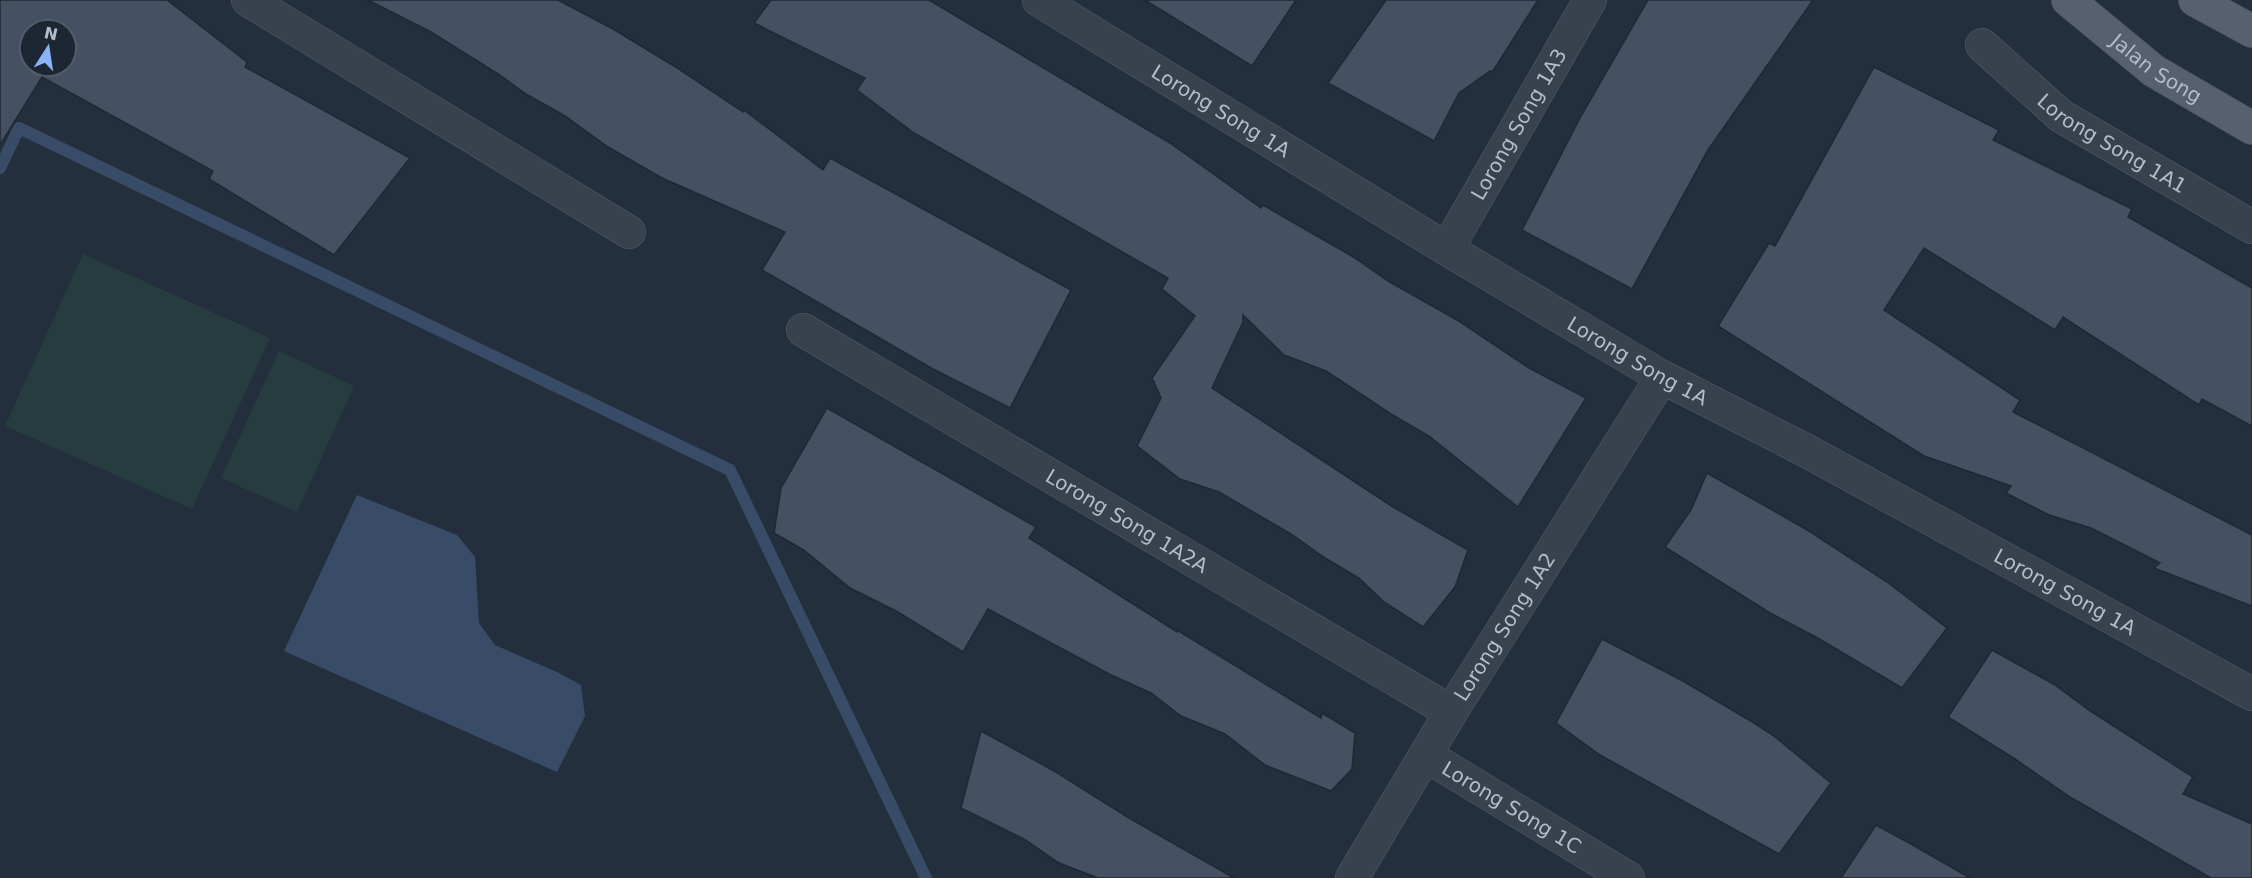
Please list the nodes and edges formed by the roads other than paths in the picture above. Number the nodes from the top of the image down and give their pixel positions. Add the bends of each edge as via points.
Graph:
1 (248, 0) edge
2 (1040, 0) edge
3 (1590, 0) edge
4 (2068, 0) edge
5 (2195, 0) edge
6 (1076, 9) edge
7 (2252, 31) edge
8 (1982, 45) dead end
9 (2252, 128) edge
10 (2252, 227) edge
11 (629, 232) dead end
12 (1447, 249) junction
13 (803, 330) dead end
14 (1662, 377) junction
15 (2252, 694) edge
16 (1451, 712) junction
17 (1427, 756) junction
18 (1352, 878) edge
19 (1628, 878) edge

1 - 11 street
2 - 6 street, Lorong Song 1A
3 - 12 street, Lorong Song 1A3
4 - 9 main road, Jalan Song via 2154,71
5 - 7 main road
6 - 12 street, Lorong Song 1A
8 - 10 street, Lorong Song 1A1 via 2061,116
12 - 14 street, Lorong Song 1A
13 - 16 street, Lorong Song 1A2A
14 - 15 street, Lorong Song 1A
14 - 16 street, Lorong Song 1A2
16 - 17 street, Lorong Song 1A2
17 - 18 street, Lorong Song 1A2
17 - 19 street, Lorong Song 1C

